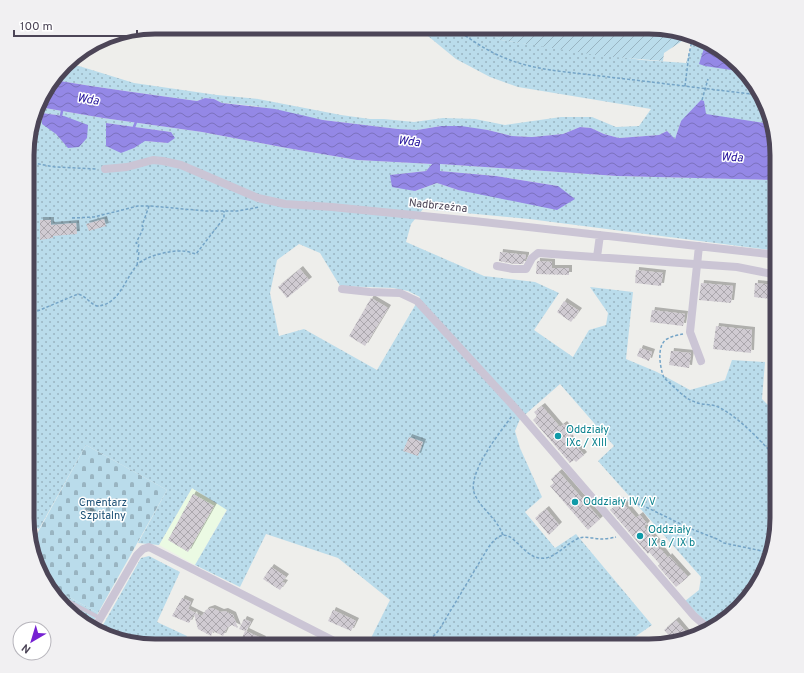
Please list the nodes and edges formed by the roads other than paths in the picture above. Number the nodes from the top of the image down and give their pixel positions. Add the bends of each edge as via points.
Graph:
1 (105, 169) road end
2 (600, 235) junction
3 (699, 246) junction
4 (770, 255) edge
5 (597, 257) junction
6 (697, 264) junction
7 (497, 266) dead end
8 (770, 274) edge
9 (342, 289) dead end
10 (701, 362) dead end
11 (65, 600) edge
12 (100, 618) junction
13 (96, 624) edge
14 (705, 626) edge
15 (330, 639) edge

1 - 2 street, Nadbrzeżna via 158,160 181,165 258,198 285,204
2 - 3 street, Nadbrzeżna
2 - 5 street
3 - 4 street, Nadbrzeżna
3 - 6 street
5 - 6 street
5 - 7 street via 538,253 526,269
6 - 8 street via 737,267
6 - 10 street via 690,332
9 - 14 street via 400,293 417,301 516,409
11 - 12 lane
12 - 13 street
12 - 15 street via 137,555 149,547

